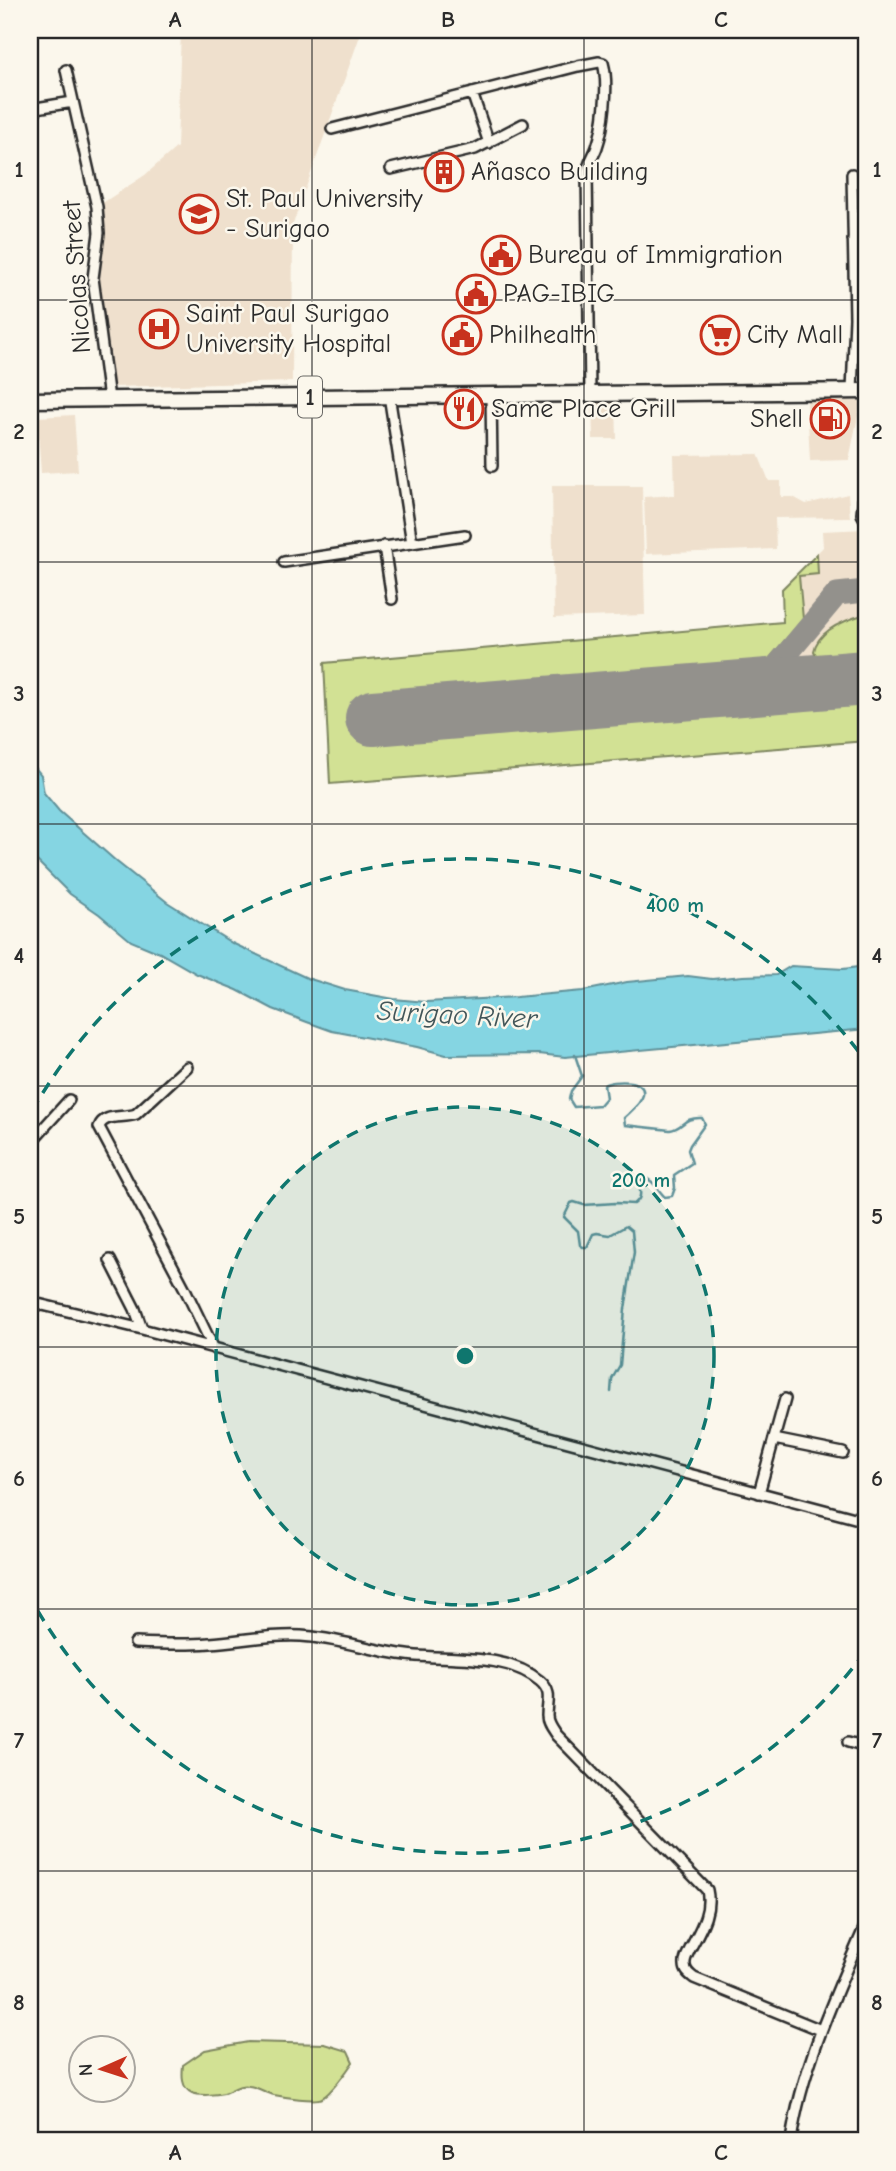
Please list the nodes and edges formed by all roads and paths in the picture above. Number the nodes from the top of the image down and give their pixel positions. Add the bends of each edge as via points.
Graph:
1 (66, 70) dead end
2 (472, 93) junction
3 (73, 102) junction
4 (30, 109) edge
5 (523, 124) dead end
6 (332, 130) dead end
7 (489, 143) junction
8 (391, 169) dead end
9 (852, 174) dead end
10 (866, 239) edge
11 (853, 240) junction
12 (859, 391) edge
13 (590, 393) junction
14 (491, 394) junction
15 (389, 395) junction
16 (109, 399) junction
17 (30, 400) edge
18 (492, 467) dead end
19 (866, 473) edge
20 (866, 521) edge
21 (465, 535) dead end
22 (412, 542) junction
23 (384, 546) junction
24 (284, 562) dead end
25 (392, 599) dead end
26 (187, 1067) dead end
27 (69, 1100) dead end
28 (30, 1143) edge
29 (110, 1260) dead end
30 (30, 1302) edge
31 (142, 1329) junction
32 (214, 1349) junction
33 (785, 1399) dead end
34 (774, 1439) junction
35 (842, 1453) dead end
36 (760, 1493) junction
37 (866, 1521) edge
38 (135, 1643) dead end
39 (848, 1742) dead end
40 (866, 1747) edge
41 (866, 1924) edge
42 (821, 2030) junction
43 (791, 2141) edge

1 - 3 street, Nicolas Street
2 - 6 street
2 - 7 street
2 - 13 street via 578,66 599,62 604,66 600,132 587,173
3 - 4 street
3 - 16 street, Nicolas Street via 97,207 93,278
5 - 7 street
7 - 8 street
9 - 11 street
10 - 11 street
11 - 12 street
12 - 13 highway, 1
13 - 14 highway, 1
14 - 15 highway, 1
14 - 18 street
15 - 16 highway, 1
15 - 22 street
16 - 17 highway, 1
19 - 20 street via 862,514
21 - 22 street
22 - 23 street
23 - 24 street
23 - 25 street
26 - 32 street via 136,1114 107,1118 99,1128
27 - 28 street
29 - 31 street
30 - 31 street
31 - 32 street
32 - 36 street
33 - 34 street
34 - 35 street
34 - 36 street
36 - 37 street
38 - 42 street via 187,1645 299,1636 526,1671 546,1688 548,1720 556,1735 707,1890 709,1906 685,1961 688,1974
39 - 40 street
41 - 42 street
42 - 43 street

